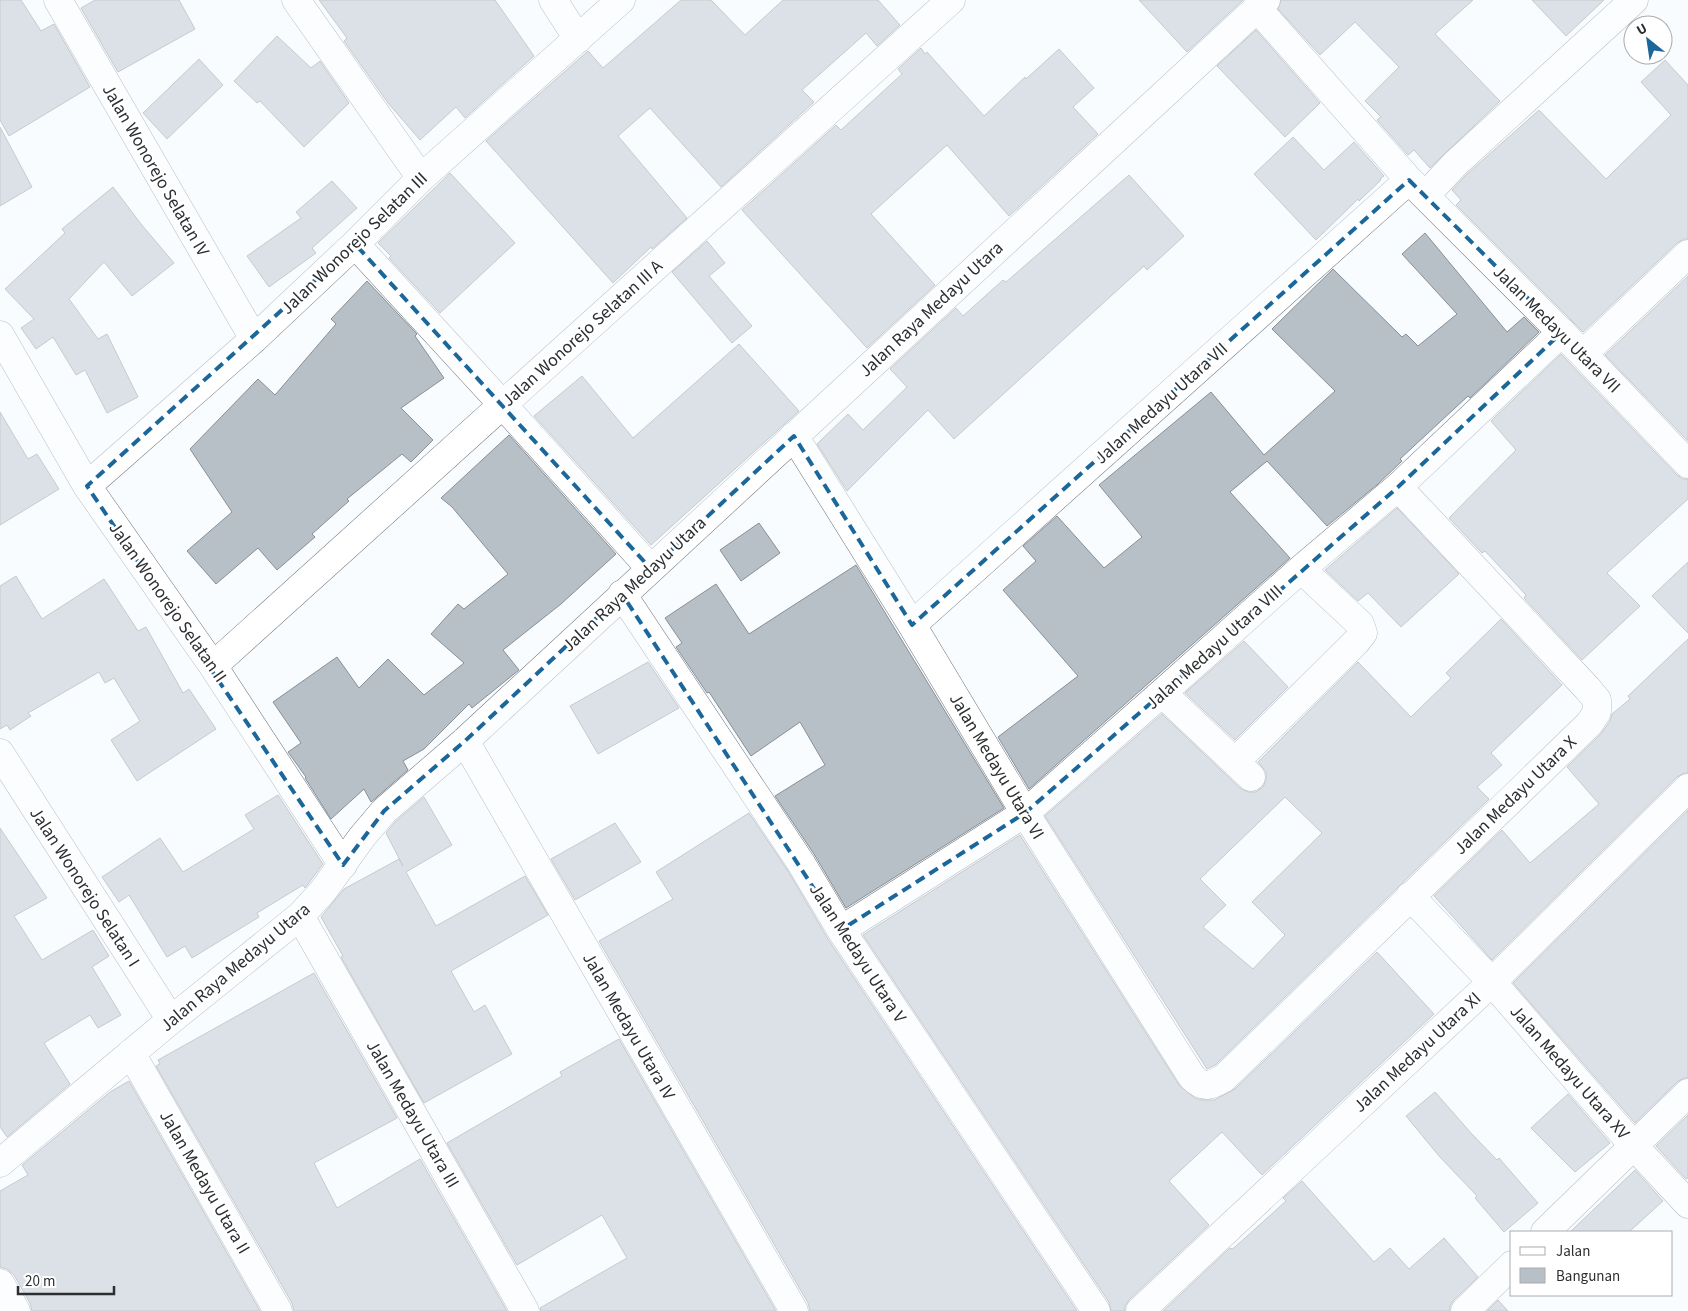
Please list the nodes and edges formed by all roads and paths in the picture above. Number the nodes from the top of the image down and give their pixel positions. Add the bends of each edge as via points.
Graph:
1 (58, 0) edge
2 (296, 0) edge
3 (553, 0) edge
4 (621, 0) edge
5 (951, 0) edge
6 (1634, 0) edge
7 (1261, 4) edge
8 (578, 39) junction
9 (421, 178) junction
10 (1417, 188) junction
11 (355, 244) junction
12 (1688, 254) edge
13 (1562, 332) junction
14 (0, 335) edge
15 (254, 339) junction
16 (1583, 354) junction
17 (503, 405) junction
18 (794, 436) junction
19 (1688, 464) edge
20 (88, 486) junction
21 (1398, 487) junction
22 (650, 569) junction
23 (1301, 569) junction
24 (622, 594) junction
25 (912, 625) junction
26 (213, 666) junction
27 (1162, 693) junction
28 (465, 741) junction
29 (0, 753) edge
30 (1688, 788) edge
31 (1025, 813) junction
32 (343, 865) junction
33 (1410, 896) junction
34 (300, 916) junction
35 (842, 930) junction
36 (1492, 982) junction
37 (171, 1020) junction
38 (131, 1053) junction
39 (1211, 1086) joint
40 (1688, 1093) edge
41 (1633, 1145) junction
42 (0, 1162) edge
43 (1688, 1204) edge
44 (1546, 1231) edge
45 (1510, 1267) edge
46 (0, 1283) edge
47 (16, 1311) edge
48 (278, 1311) edge
49 (525, 1311) edge
50 (794, 1311) edge
51 (1096, 1311) edge
52 (1140, 1311) edge
53 (1465, 1311) edge

1 - 15 street, Jalan Wonorejo Selatan IV
2 - 9 street
3 - 8 street
4 - 8 street, Jalan Wonorejo Selatan III
5 - 17 street, Jalan Wonorejo Selatan III A
6 - 10 street, Jalan Medayu Utara VII via 1456,164
7 - 10 street, Jalan Medayu Utara VII
7 - 18 street, Jalan Raya Medayu Utara
8 - 9 street, Jalan Wonorejo Selatan III
9 - 11 street, Jalan Wonorejo Selatan III
10 - 13 street, Jalan Medayu Utara VII
10 - 25 street, Jalan Medayu Utara VII
11 - 15 street, Jalan Wonorejo Selatan III
11 - 17 street
12 - 16 street
13 - 16 street, Jalan Medayu Utara VII
13 - 21 street, Jalan Medayu Utara VIII
14 - 20 street, Jalan Wonorejo Selatan II
15 - 20 street, Jalan Wonorejo Selatan III
16 - 19 street, Jalan Medayu Utara VII
17 - 22 street
17 - 26 street, Jalan Wonorejo Selatan III A
18 - 22 street, Jalan Raya Medayu Utara
18 - 25 street, Jalan Medayu Utara VI
20 - 26 street, Jalan Wonorejo Selatan II
21 - 23 street, Jalan Medayu Utara VIII
21 - 33 street, Jalan Medayu Utara X via 1597,700 1596,712 1589,724
22 - 24 street, Jalan Raya Medayu Utara
23 - 27 street, Jalan Medayu Utara VIII
23 - 27 street via 1360,624 1363,633 1243,770
24 - 28 street, Jalan Raya Medayu Utara
24 - 35 street, Jalan Medayu Utara V via 796,855
25 - 31 street, Jalan Medayu Utara VI
26 - 32 street, Jalan Wonorejo Selatan II
27 - 31 street, Jalan Medayu Utara VIII
28 - 32 street, Jalan Raya Medayu Utara via 384,811
28 - 50 street, Jalan Medayu Utara IV
29 - 37 street, Jalan Wonorejo Selatan I
30 - 36 street, Jalan Medayu Utara XI
31 - 35 street, Jalan Medayu Utara VIII
31 - 39 street, Jalan Medayu Utara VI via 1192,1077 1199,1084
32 - 34 street, Jalan Raya Medayu Utara
33 - 36 street, Jalan Medayu Utara XV
33 - 39 street, Jalan Medayu Utara X
34 - 37 street, Jalan Raya Medayu Utara
34 - 49 street, Jalan Medayu Utara III
35 - 51 street, Jalan Medayu Utara V
36 - 41 street, Jalan Medayu Utara XV
36 - 52 street, Jalan Medayu Utara XI
37 - 38 street, Jalan Raya Medayu Utara
38 - 42 street, Jalan Raya Medayu Utara
38 - 48 street, Jalan Medayu Utara II
40 - 41 street
41 - 43 street, Jalan Medayu Utara XV
41 - 44 street
45 - 53 street
46 - 47 street

